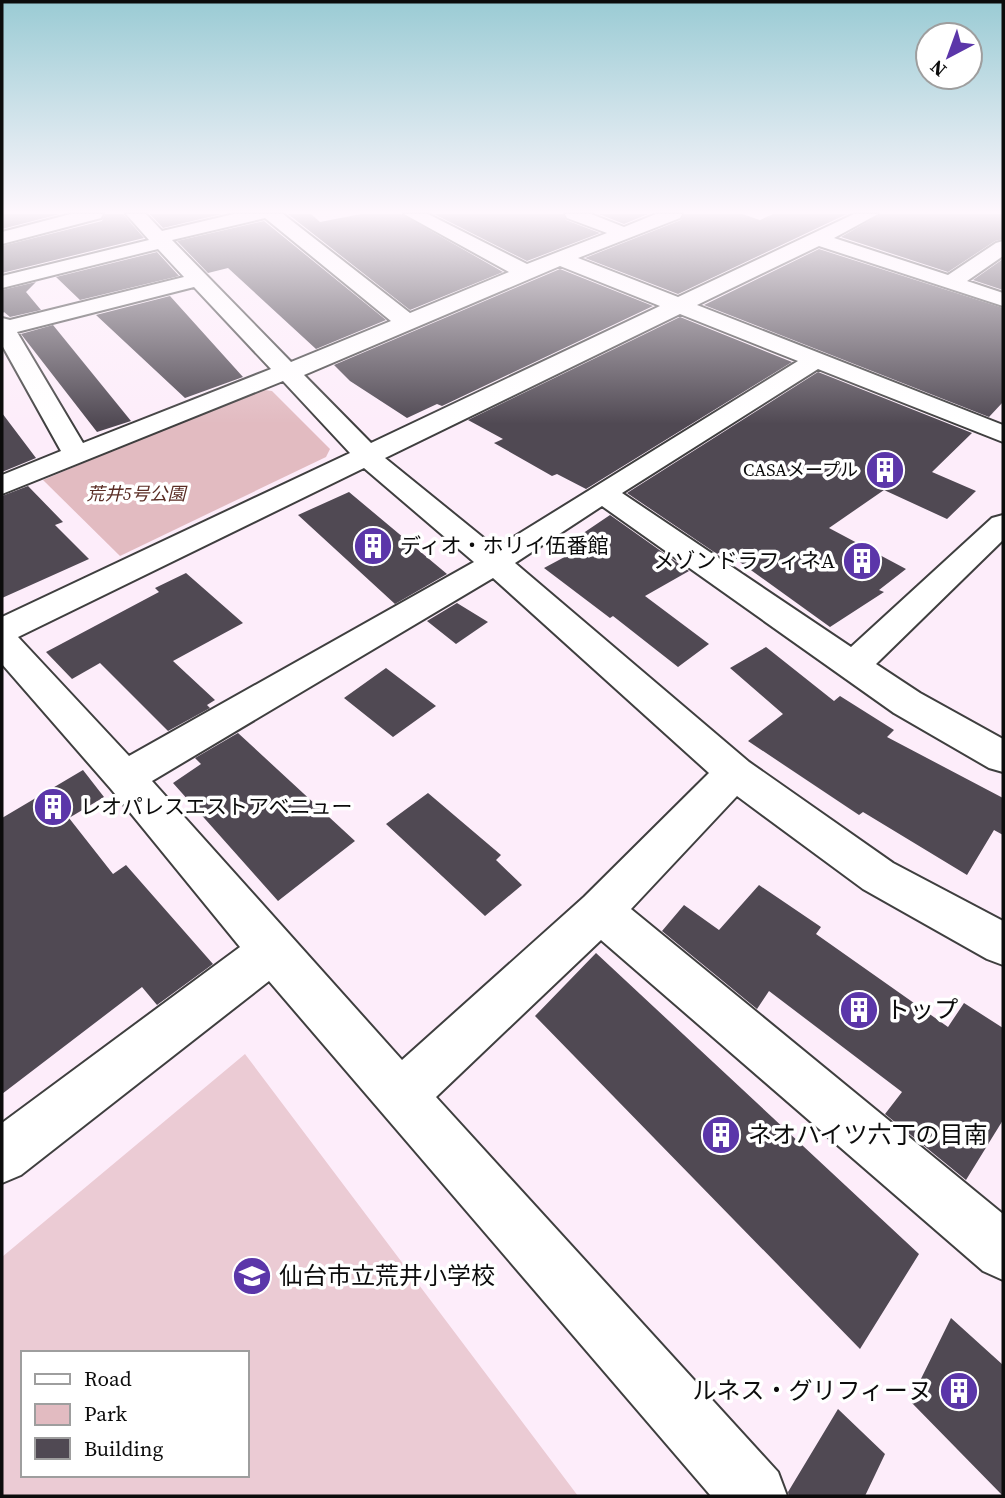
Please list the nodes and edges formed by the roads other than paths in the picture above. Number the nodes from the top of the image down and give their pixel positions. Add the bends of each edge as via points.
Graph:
1 (180, 284) edge
2 (205, 284) edge
3 (359, 284) edge
4 (498, 284) edge
5 (626, 284) edge
6 (727, 284) edge
7 (956, 284) edge
8 (1003, 300) edge
9 (682, 306) junction
10 (407, 322) junction
11 (2, 327) edge
12 (815, 361) junction
13 (289, 372) junction
14 (996, 425) edge
15 (77, 455) junction
16 (366, 455) junction
17 (2, 485) edge
18 (602, 493) junction
19 (1003, 524) edge
20 (495, 563) junction
21 (2, 631) edge
22 (2, 642) edge
23 (853, 665) junction
24 (1003, 757) edge
25 (735, 774) junction
26 (125, 778) junction
27 (600, 911) junction
28 (1003, 944) edge
29 (272, 951) junction
30 (401, 1095) junction
31 (2, 1156) edge
32 (1003, 1251) edge
33 (754, 1496) edge

1 - 11 street
2 - 13 street
3 - 10 street
4 - 10 street
5 - 9 street
6 - 9 street
7 - 8 street
9 - 12 street
9 - 16 street
10 - 13 street
11 - 15 street
12 - 14 street
12 - 18 street
13 - 15 street
13 - 16 street
15 - 17 street
16 - 20 street
16 - 21 street
18 - 20 street
18 - 23 street
19 - 23 street
20 - 25 street
20 - 26 street
22 - 26 street
23 - 24 street via 907,703
25 - 27 street
25 - 28 street via 878,876
26 - 29 street
27 - 30 street
27 - 32 street
29 - 30 street
29 - 31 street
30 - 33 street

